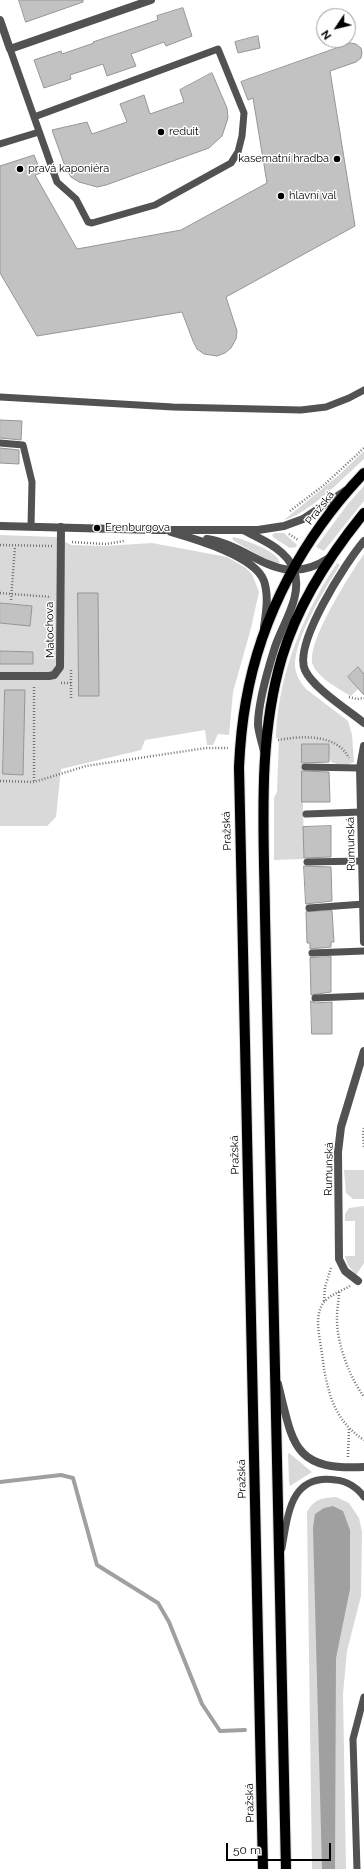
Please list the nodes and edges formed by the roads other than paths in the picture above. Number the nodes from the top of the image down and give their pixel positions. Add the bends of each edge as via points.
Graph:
1 (151, 0) edge
2 (0, 20) edge
3 (10, 49) junction
4 (34, 117) junction
5 (39, 132) junction
6 (0, 144) edge
7 (364, 390) edge
8 (0, 397) edge
9 (0, 443) edge
10 (364, 473) edge
11 (354, 485) junction
12 (364, 513) edge
13 (0, 526) edge
14 (31, 526) junction
15 (61, 527) junction
16 (161, 530) junction
17 (243, 530) junction
18 (189, 537) junction
19 (364, 541) edge
20 (331, 557) junction
21 (294, 569) junction
22 (264, 632) junction
23 (0, 676) edge
24 (364, 723) edge
25 (364, 746) edge
26 (265, 754) junction
27 (305, 767) dead end
28 (357, 767) junction
29 (361, 812) junction
30 (306, 814) dead end
31 (362, 861) junction
32 (307, 862) dead end
33 (363, 904) edge
34 (309, 908) dead end
35 (364, 942) edge
36 (364, 952) edge
37 (312, 953) dead end
38 (364, 996) edge
39 (315, 998) dead end
40 (364, 1052) edge
41 (357, 1281) road end
42 (276, 1374) junction
43 (364, 1467) edge
44 (364, 1497) edge
45 (280, 1562) junction
46 (364, 1697) edge
47 (263, 1869) edge
48 (286, 1869) edge
49 (357, 1869) edge

1 - 3 street
2 - 3 street
3 - 4 lane
4 - 5 lane
4 - 5 lane via 218,49 244,112 238,152 230,163 155,205 92,222 88,222 76,199 57,182
5 - 6 lane
7 - 8 lane via 326,407 301,410 173,407
9 - 14 lane via 23,445 32,482
10 - 11 main road, Pražská
11 - 17 street via 293,524
11 - 21 main road, Pražská via 317,530
12 - 20 main road
13 - 14 street
14 - 15 street
15 - 16 street
15 - 23 street, Matochova via 60,667 54,675
16 - 17 street
16 - 18 street
17 - 21 street via 278,550
18 - 21 street via 218,541 274,567
18 - 22 street via 212,544 252,566 260,574 266,593
19 - 24 street via 347,564 320,612 307,639 302,660 305,670 316,685
20 - 21 street via 314,566
20 - 26 main road via 304,604 282,656 268,718
21 - 22 main road, Pražská
21 - 26 street via 297,594 272,657 259,718
22 - 47 main road, Pražská via 246,701 238,794
25 - 28 street, Rumunská
26 - 42 main road via 265,916
27 - 28 lane
28 - 29 street, Rumunská
29 - 30 lane
29 - 31 street, Rumunská
31 - 32 lane
31 - 33 street, Rumunská
33 - 34 lane
33 - 35 street, Rumunská
36 - 37 lane
38 - 39 lane
40 - 41 street, Rumunská via 341,1127 338,1152 339,1259 345,1271
42 - 43 street via 291,1432 300,1450 321,1465
42 - 45 main road
44 - 45 lane via 352,1485 339,1480 321,1480 304,1486 290,1508
45 - 48 main road
46 - 49 lane via 353,1739

